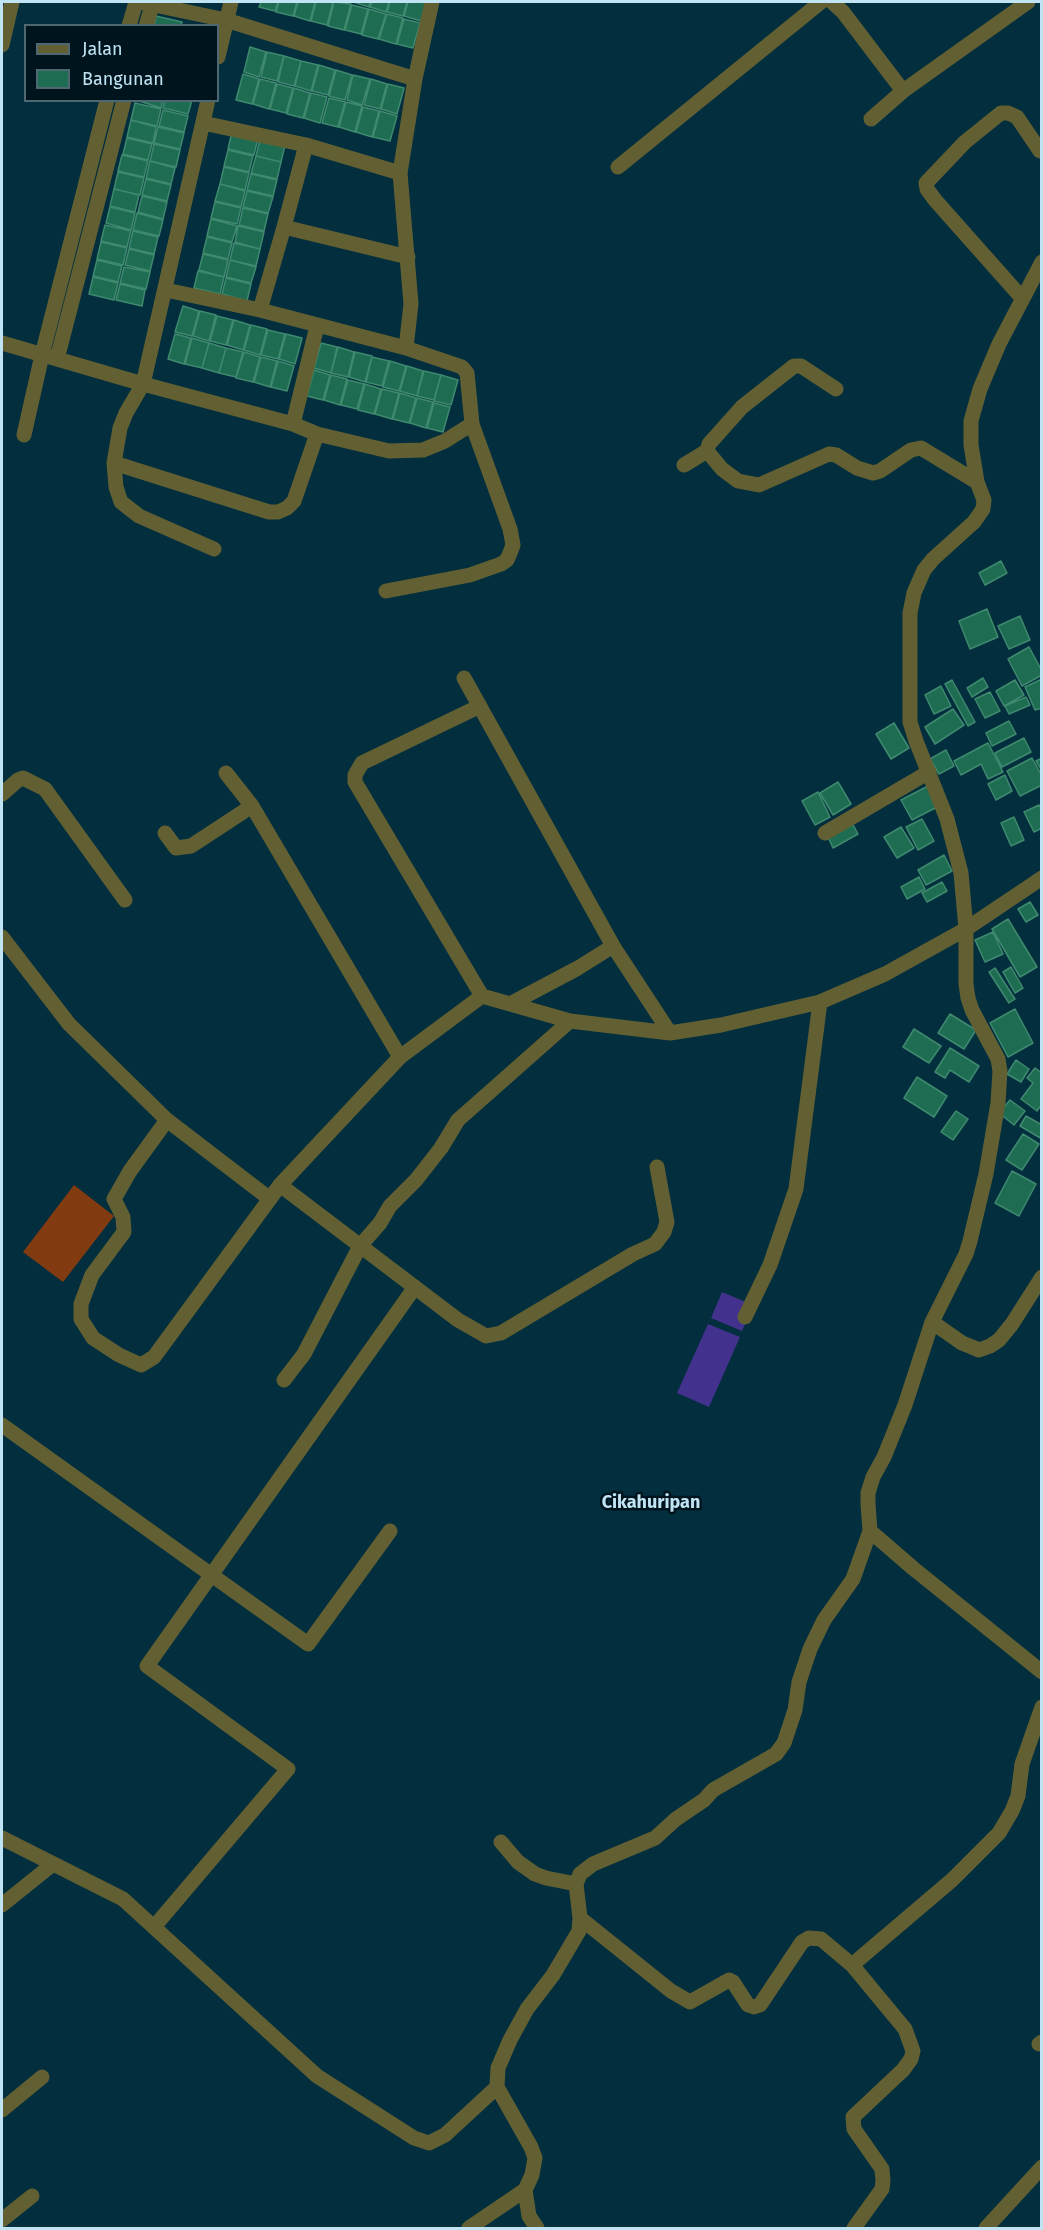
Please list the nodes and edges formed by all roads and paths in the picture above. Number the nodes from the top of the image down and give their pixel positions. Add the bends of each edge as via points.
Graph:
1 (12, 2) edge
2 (145, 2) edge
3 (231, 2) edge
4 (432, 2) edge
5 (821, 2) edge
6 (832, 2) edge
7 (1028, 2) edge
8 (226, 20) junction
9 (130, 24) edge
10 (146, 24) edge
11 (2, 45) edge
12 (219, 52) edge
13 (415, 79) junction
14 (903, 91) junction
15 (107, 102) edge
16 (123, 102) edge
17 (208, 102) edge
18 (871, 119) dead end
19 (203, 123) junction
20 (306, 145) junction
21 (1040, 151) dead end
22 (618, 167) dead end
23 (400, 173) junction
24 (284, 227) junction
25 (408, 257) junction
26 (1041, 262) edge
27 (166, 290) junction
28 (1022, 298) junction
29 (260, 310) junction
30 (317, 326) junction
31 (2, 343) edge
32 (406, 348) junction
33 (49, 357) junction
34 (143, 384) junction
35 (836, 388) dead end
36 (293, 424) junction
37 (472, 424) junction
38 (317, 434) junction
39 (24, 435) dead end
40 (707, 451) junction
41 (114, 463) junction
42 (684, 465) dead end
43 (976, 482) junction
44 (214, 549) dead end
45 (386, 591) dead end
46 (464, 678) dead end
47 (480, 706) junction
48 (929, 772) junction
49 (225, 773) dead end
50 (2, 794) edge
51 (252, 806) junction
52 (165, 833) dead end
53 (825, 834) dead end
54 (1041, 878) edge
55 (125, 900) dead end
56 (966, 929) junction
57 (2, 937) edge
58 (613, 946) junction
59 (482, 996) junction
60 (820, 1002) junction
61 (512, 1003) junction
62 (570, 1021) junction
63 (670, 1033) junction
64 (400, 1057) junction
65 (167, 1120) junction
66 (657, 1167) dead end
67 (280, 1185) junction
68 (270, 1199) junction
69 (360, 1246) junction
70 (1041, 1276) edge
71 (414, 1287) junction
72 (745, 1317) dead end
73 (932, 1322) junction
74 (284, 1380) dead end
75 (2, 1425) edge
76 (390, 1531) dead end
77 (870, 1531) junction
78 (211, 1575) junction
79 (1041, 1672) edge
80 (1041, 1707) edge
81 (2, 1838) edge
82 (501, 1842) dead end
83 (53, 1864) junction
84 (576, 1884) junction
85 (2, 1905) edge
86 (580, 1918) junction
87 (154, 1928) junction
88 (852, 1965) junction
89 (42, 2077) dead end
90 (497, 2087) junction
91 (2, 2110) edge
92 (1041, 2167) edge
93 (525, 2190) junction
94 (32, 2196) dead end
95 (2, 2220) edge
96 (469, 2229) edge
97 (537, 2229) edge
98 (854, 2229) edge
99 (986, 2229) edge

1 - 11 street
2 - 8 street
2 - 9 street
2 - 10 street
3 - 8 street
4 - 13 street
5 - 22 street
6 - 14 street
7 - 14 street
8 - 12 street
8 - 13 street
13 - 23 street
14 - 18 street
15 - 33 street
16 - 33 street
17 - 19 street
19 - 20 street
19 - 27 street
20 - 23 street
20 - 24 street
21 - 28 street via 1017,117 1001,113 965,142 926,183 935,200
23 - 25 street
24 - 25 street
24 - 29 street
25 - 32 street via 411,304
26 - 28 street
27 - 29 street
27 - 34 street
28 - 43 street via 980,389 971,420
29 - 30 street
30 - 32 street
30 - 36 street
31 - 33 street
32 - 37 street via 462,367 468,373
33 - 34 street
33 - 39 street
34 - 36 street
34 - 41 street via 120,428
35 - 40 street via 801,366 794,366 742,408
36 - 38 street
37 - 38 street via 423,450 388,451
37 - 45 street via 510,529 513,545 507,560 470,575
38 - 41 street via 294,501 278,512
40 - 42 street
40 - 43 street via 722,469 748,484 759,485 829,454 873,473 921,448
41 - 44 street via 121,502 139,516
43 - 48 street via 984,500 983,509 924,570 910,613 910,722
46 - 47 street
47 - 58 street
47 - 59 street via 362,763 355,782
48 - 53 street
48 - 56 street via 961,873
49 - 51 street
50 - 55 street via 23,778 45,789
51 - 52 street via 191,846 176,848
51 - 64 street
54 - 56 street
56 - 60 street via 885,974
56 - 73 street via 968,998 998,1059 998,1103 970,1241
57 - 65 street via 69,1024
58 - 61 street
58 - 63 street
59 - 61 street
59 - 64 street
60 - 63 street
60 - 72 street via 796,1189 770,1265
61 - 62 street
62 - 63 street
62 - 69 street via 458,1120 441,1148
64 - 67 street
65 - 68 street
65 - 68 street via 114,1199 123,1217 124,1232 92,1275 81,1304 81,1319 93,1338 141,1365 154,1357
66 - 71 street via 667,1222 655,1244 501,1333 486,1336
67 - 68 street
67 - 69 street
69 - 71 street
69 - 74 street via 304,1353
70 - 73 street via 1012,1324 990,1346 979,1350 962,1343
71 - 78 street
73 - 77 street via 905,1405 868,1493
75 - 78 street
76 - 78 street via 308,1644
77 - 79 street
77 - 84 street via 853,1579 824,1620 810,1649 789,1729 776,1754 713,1790 655,1838 593,1864 580,1874
78 - 87 street via 147,1666 288,1768
80 - 88 street via 1022,1764 1018,1796 999,1833 952,1880
81 - 83 street
82 - 84 street via 535,1874
83 - 85 street
83 - 87 street via 123,1899
84 - 86 street
86 - 88 street via 690,2002 729,1980 748,2005 760,2005 802,1942 809,1938 821,1939
86 - 90 street via 573,1943 510,2040 498,2068
87 - 90 street via 317,2076 414,2139 429,2143 445,2135
88 - 98 street via 905,2029 913,2051 903,2070 853,2117 854,2129 882,2169 883,2181 882,2189
89 - 91 street
90 - 93 street via 535,2158
92 - 99 street
93 - 96 street
93 - 97 street via 529,2216
94 - 95 street

